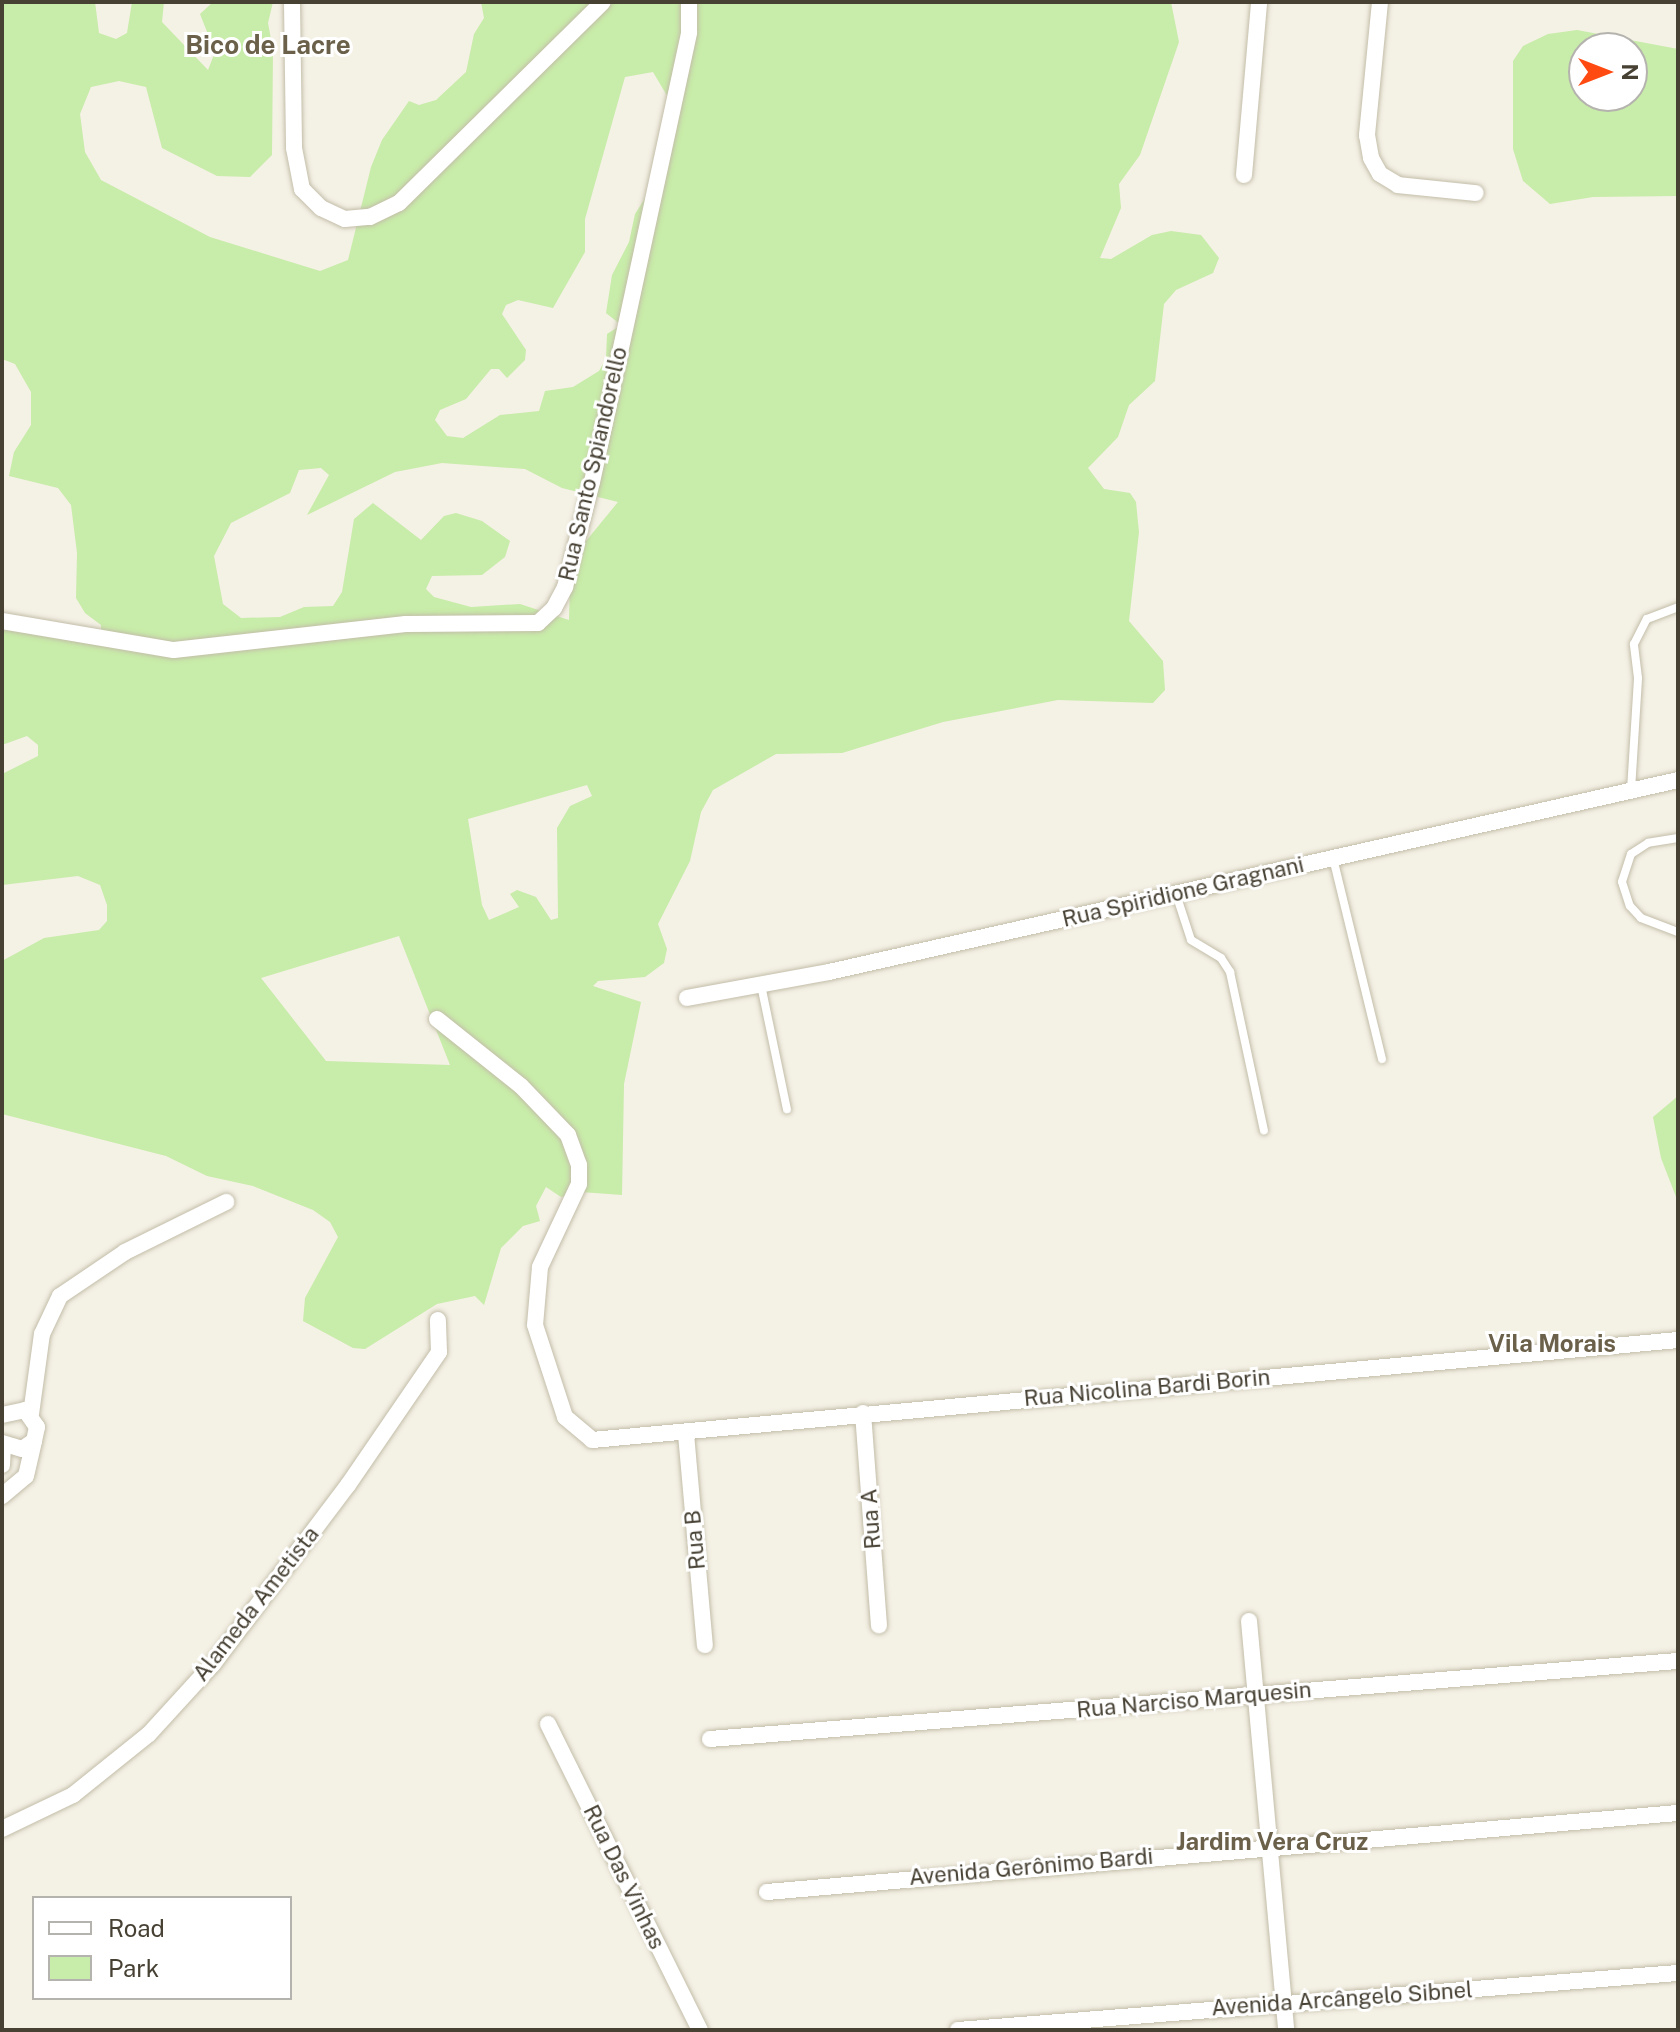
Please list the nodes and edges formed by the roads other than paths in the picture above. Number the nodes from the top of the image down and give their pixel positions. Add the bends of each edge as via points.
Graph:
1 (292, 2) edge
2 (603, 2) edge
3 (689, 2) edge
4 (1259, 2) edge
5 (1380, 2) edge
6 (1244, 175) dead end
7 (1476, 193) dead end
8 (1678, 607) edge
9 (2, 621) edge
10 (1678, 780) edge
11 (1631, 791) junction
12 (1678, 838) edge
13 (1333, 858) junction
14 (1176, 894) junction
15 (1678, 932) edge
16 (761, 985) junction
17 (687, 998) dead end
18 (437, 1019) dead end
19 (1382, 1059) dead end
20 (787, 1109) dead end
21 (1264, 1130) dead end
22 (226, 1202) dead end
23 (438, 1320) dead end
24 (1678, 1340) edge
25 (863, 1413) junction
26 (31, 1414) junction
27 (2, 1415) edge
28 (686, 1434) junction
29 (34, 1441) junction
30 (2, 1444) edge
31 (2, 1465) edge
32 (2, 1496) edge
33 (1249, 1621) dead end
34 (879, 1625) dead end
35 (705, 1645) dead end
36 (1678, 1661) edge
37 (1256, 1695) junction
38 (548, 1724) dead end
39 (710, 1739) dead end
40 (1678, 1813) edge
41 (2, 1829) edge
42 (1269, 1845) junction
43 (767, 1892) dead end
44 (1678, 1973) edge
45 (1283, 2003) junction
46 (700, 2030) edge
47 (958, 2030) edge
48 (1286, 2030) edge

1 - 2 street via 294,148 302,189 321,208 345,219 370,217 399,203
3 - 9 street, Rua Santo Spiandorello via 689,32 592,482 565,587 546,616 538,623 406,624 174,650
4 - 6 street
5 - 7 street via 1367,135 1371,158 1380,174 1398,185
8 - 11 lane via 1647,619 1634,644 1638,678
10 - 11 street, Rua Spiridione Gragnani
11 - 13 street, Rua Spiridione Gragnani
12 - 15 lane via 1648,843 1631,854 1622,882 1630,906 1641,918
13 - 14 street, Rua Spiridione Gragnani
13 - 19 lane
14 - 16 street, Rua Spiridione Gragnani
14 - 21 lane via 1191,940 1221,958 1230,972
16 - 17 street, Rua Spiridione Gragnani
16 - 20 lane
18 - 28 street, Rua Nicolina Bardi Borin via 521,1086 568,1135 579,1165 579,1184 540,1267 535,1325 565,1417 592,1440
22 - 26 street via 125,1252 60,1296 42,1334
23 - 41 street, Alameda Ametista via 439,1352 348,1485 213,1664 149,1734 73,1795
24 - 25 street, Rua Nicolina Bardi Borin
25 - 28 street, Rua Nicolina Bardi Borin
25 - 34 street, Rua A
26 - 27 street via 18,1409
26 - 29 street via 37,1427
28 - 35 street, Rua B
29 - 30 street via 15,1450
29 - 32 street via 26,1476
30 - 31 street
33 - 37 street
36 - 37 street, Rua Narciso Marquesin
37 - 39 street, Rua Narciso Marquesin
37 - 42 street
38 - 46 street, Rua Das Vinhas
40 - 42 street, Avenida Gerônimo Bardi
42 - 43 street, Avenida Gerônimo Bardi
42 - 45 street
44 - 45 street, Avenida Arcângelo Sibnel
45 - 47 street, Avenida Arcângelo Sibnel
45 - 48 street

